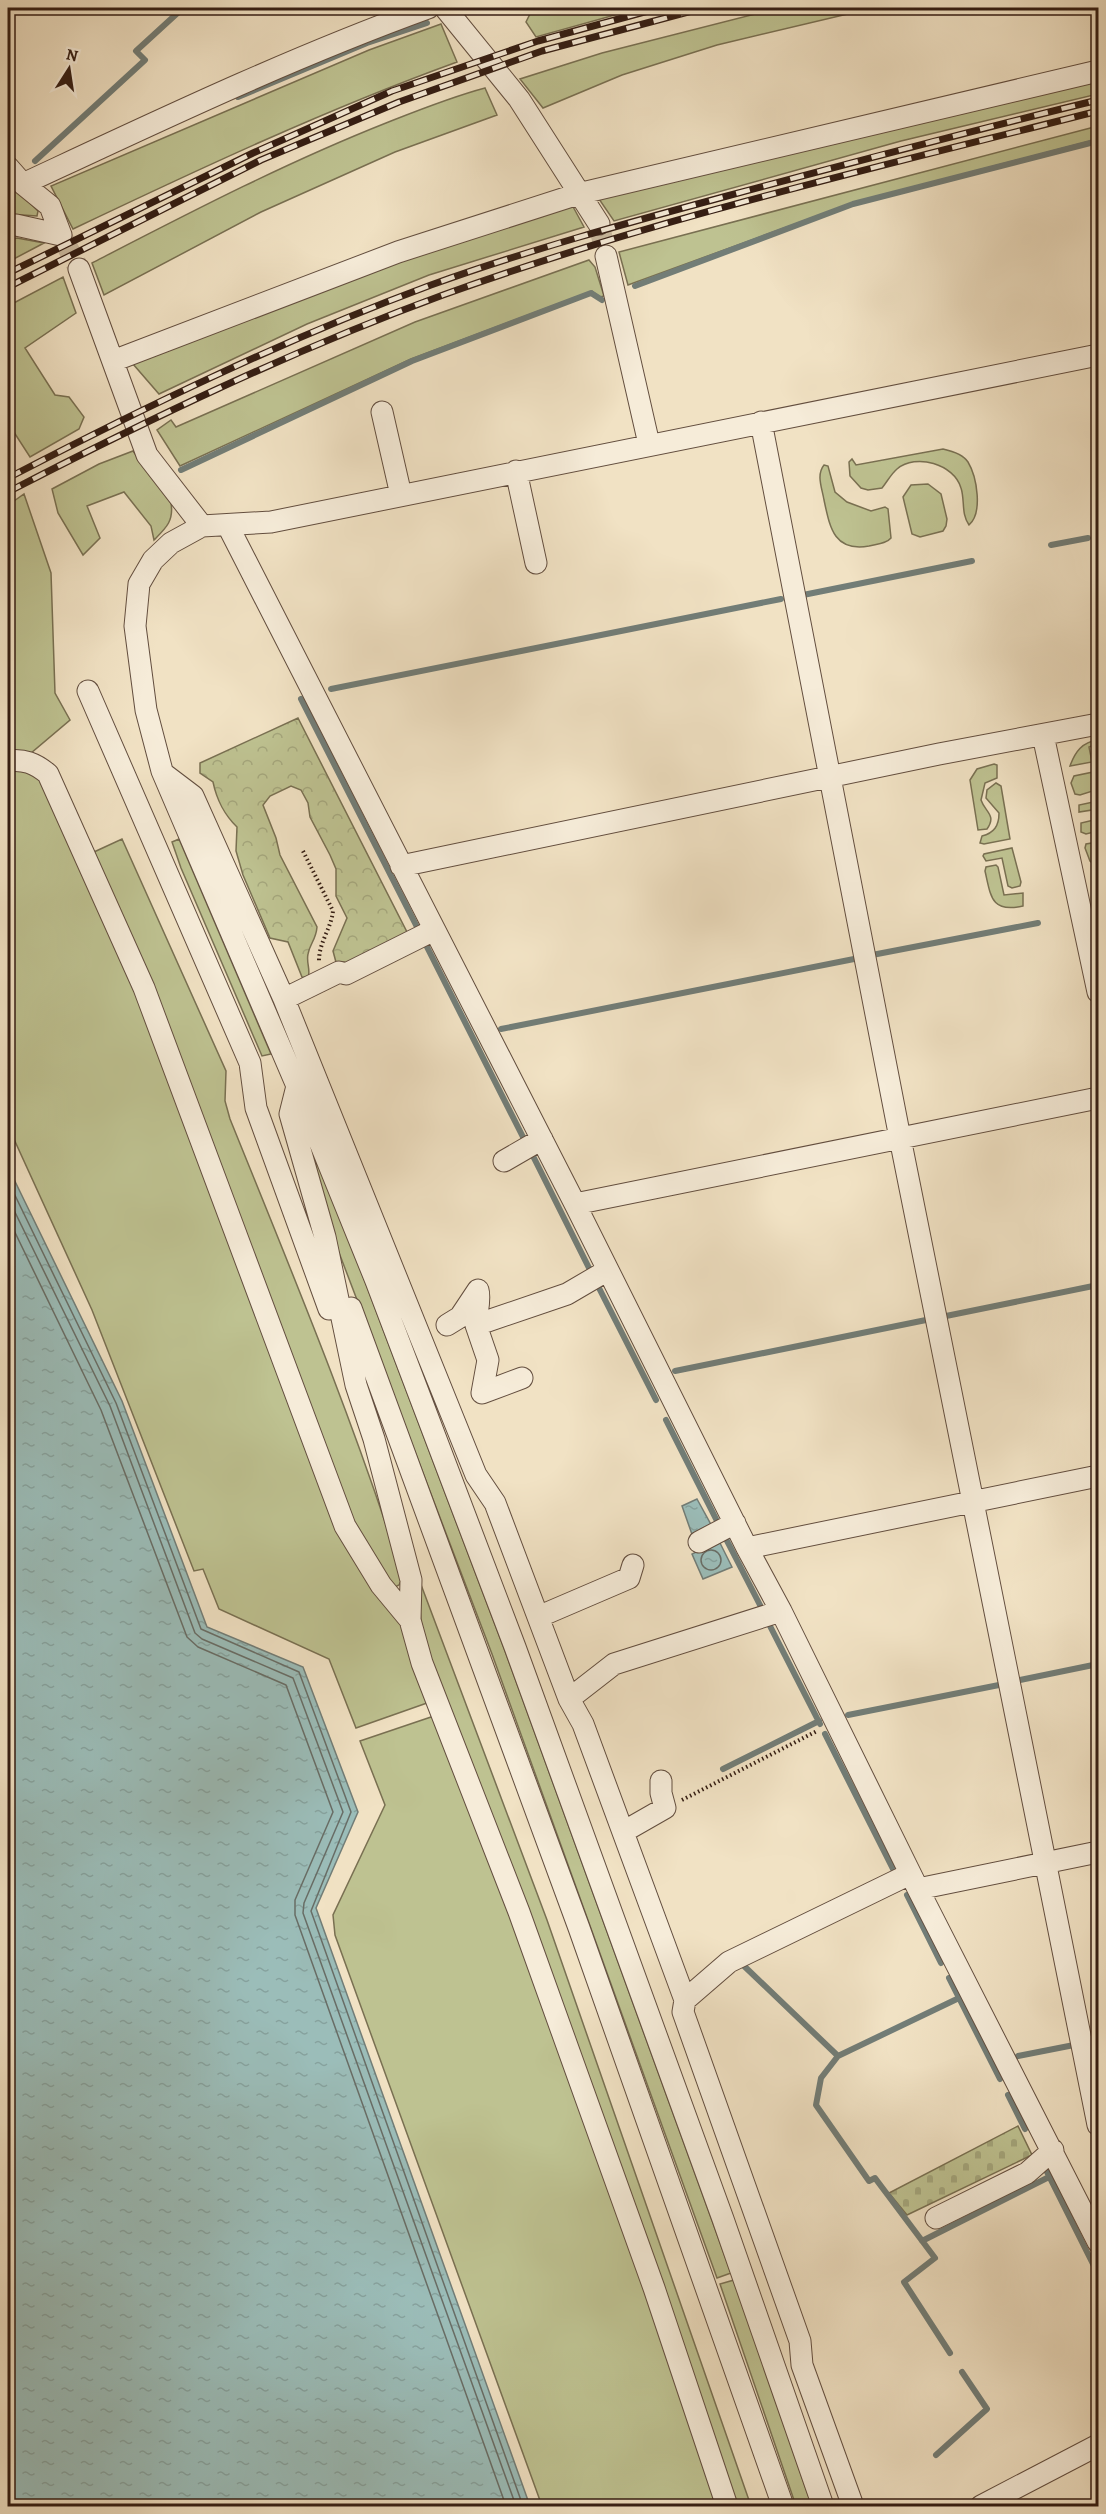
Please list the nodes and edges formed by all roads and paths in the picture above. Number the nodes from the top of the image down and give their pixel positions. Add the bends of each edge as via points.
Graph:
1 (429, 8) edge
2 (445, 8) edge
3 (1098, 71) edge
4 (8, 167) edge
5 (23, 184) junction
6 (578, 194) junction
7 (599, 224) tunnel mouth
8 (8, 225) edge
9 (606, 256) tunnel mouth
10 (79, 269) tunnel mouth
11 (1098, 355) edge
12 (113, 361) junction
13 (382, 412) dead end
14 (761, 422) junction
15 (649, 444) junction
16 (516, 471) junction
17 (401, 495) junction
18 (202, 526) junction
19 (228, 526) junction
20 (536, 563) dead end
21 (88, 690) dead end
22 (1098, 724) edge
23 (1043, 735) junction
24 (8, 762) edge
25 (162, 771) junction
26 (830, 777) junction
27 (303, 852) dead end
28 (401, 866) junction
29 (435, 930) junction
30 (327, 978) junction
31 (1098, 992) edge
32 (284, 999) junction
33 (297, 1086) junction
34 (1098, 1098) edge
35 (900, 1138) junction
36 (542, 1139) junction
37 (504, 1161) dead end
38 (575, 1204) junction
39 (325, 1237) junction
40 (608, 1270) junction
41 (447, 1325) dead end
42 (476, 1325) junction
43 (522, 1378) dead end
44 (356, 1385) junction
45 (1098, 1476) edge
46 (973, 1501) junction
47 (735, 1523) junction
48 (699, 1542) dead end
49 (747, 1548) junction
50 (633, 1565) dead end
51 (781, 1611) junction
52 (538, 1617) junction
53 (410, 1620) junction
54 (569, 1700) junction
55 (836, 1721) junction
56 (662, 1781) dead end
57 (665, 1808) junction
58 (623, 1832) junction
59 (1098, 1852) edge
60 (1046, 1863) junction
61 (914, 1881) junction
62 (685, 2000) junction
63 (1098, 2125) edge
64 (1053, 2150) junction
65 (936, 2218) dead end
66 (1098, 2238) edge
67 (1098, 2445) edge
68 (854, 2504) edge
69 (728, 2506) edge
70 (783, 2506) edge
71 (823, 2506) edge
72 (981, 2506) edge

1 - 5 street via 228,90
2 - 6 street via 519,99
3 - 6 street
4 - 5 street
5 - 8 street via 50,206 61,235
6 - 7 street
6 - 12 street via 398,252
9 - 15 street
10 - 12 street
11 - 14 street
12 - 18 street via 147,455
13 - 17 street
14 - 15 street
14 - 26 street
15 - 16 street
16 - 17 street
16 - 20 street
17 - 19 street via 271,522
18 - 19 street
18 - 25 street via 171,543 153,560 139,584 135,626 146,711
19 - 28 street
21 - 44 street via 250,1063 256,1108
22 - 23 street
23 - 26 street
23 - 31 street
24 - 53 street via 20,759 48,774 144,988 345,1526 381,1585
25 - 32 street via 193,796
25 - 33 street
26 - 28 street
26 - 35 street
27 - 30 path via 333,911 319,956
28 - 29 street
29 - 30 street via 346,974 339,972
29 - 36 street
30 - 32 street
32 - 52 street via 476,1475 495,1503
33 - 39 street via 290,1114
33 - 71 street via 376,1281 515,1647
34 - 35 street
35 - 38 street
35 - 46 street
36 - 37 street
36 - 38 street
38 - 40 street
39 - 44 street
39 - 70 street via 583,1939
40 - 42 street via 567,1294
40 - 47 street
41 - 42 street via 459,1317 478,1290
42 - 43 street via 488,1360 482,1393
44 - 53 street via 375,1439 411,1580
45 - 46 street
46 - 49 street
46 - 60 street
47 - 48 street
47 - 49 street
49 - 51 street
50 - 52 street via 629,1578
51 - 54 street via 614,1665
51 - 55 street
52 - 54 street
53 - 69 street via 422,1663 519,1912 654,2288
54 - 58 street via 583,1724
55 - 57 path
55 - 61 street
56 - 57 street
57 - 58 street
58 - 62 street
59 - 60 street
60 - 61 street
60 - 63 street
61 - 62 street via 729,1962
61 - 64 street
62 - 68 street via 683,2012 800,2341 802,2365
64 - 65 street via 1027,2173
64 - 66 street
67 - 72 street

